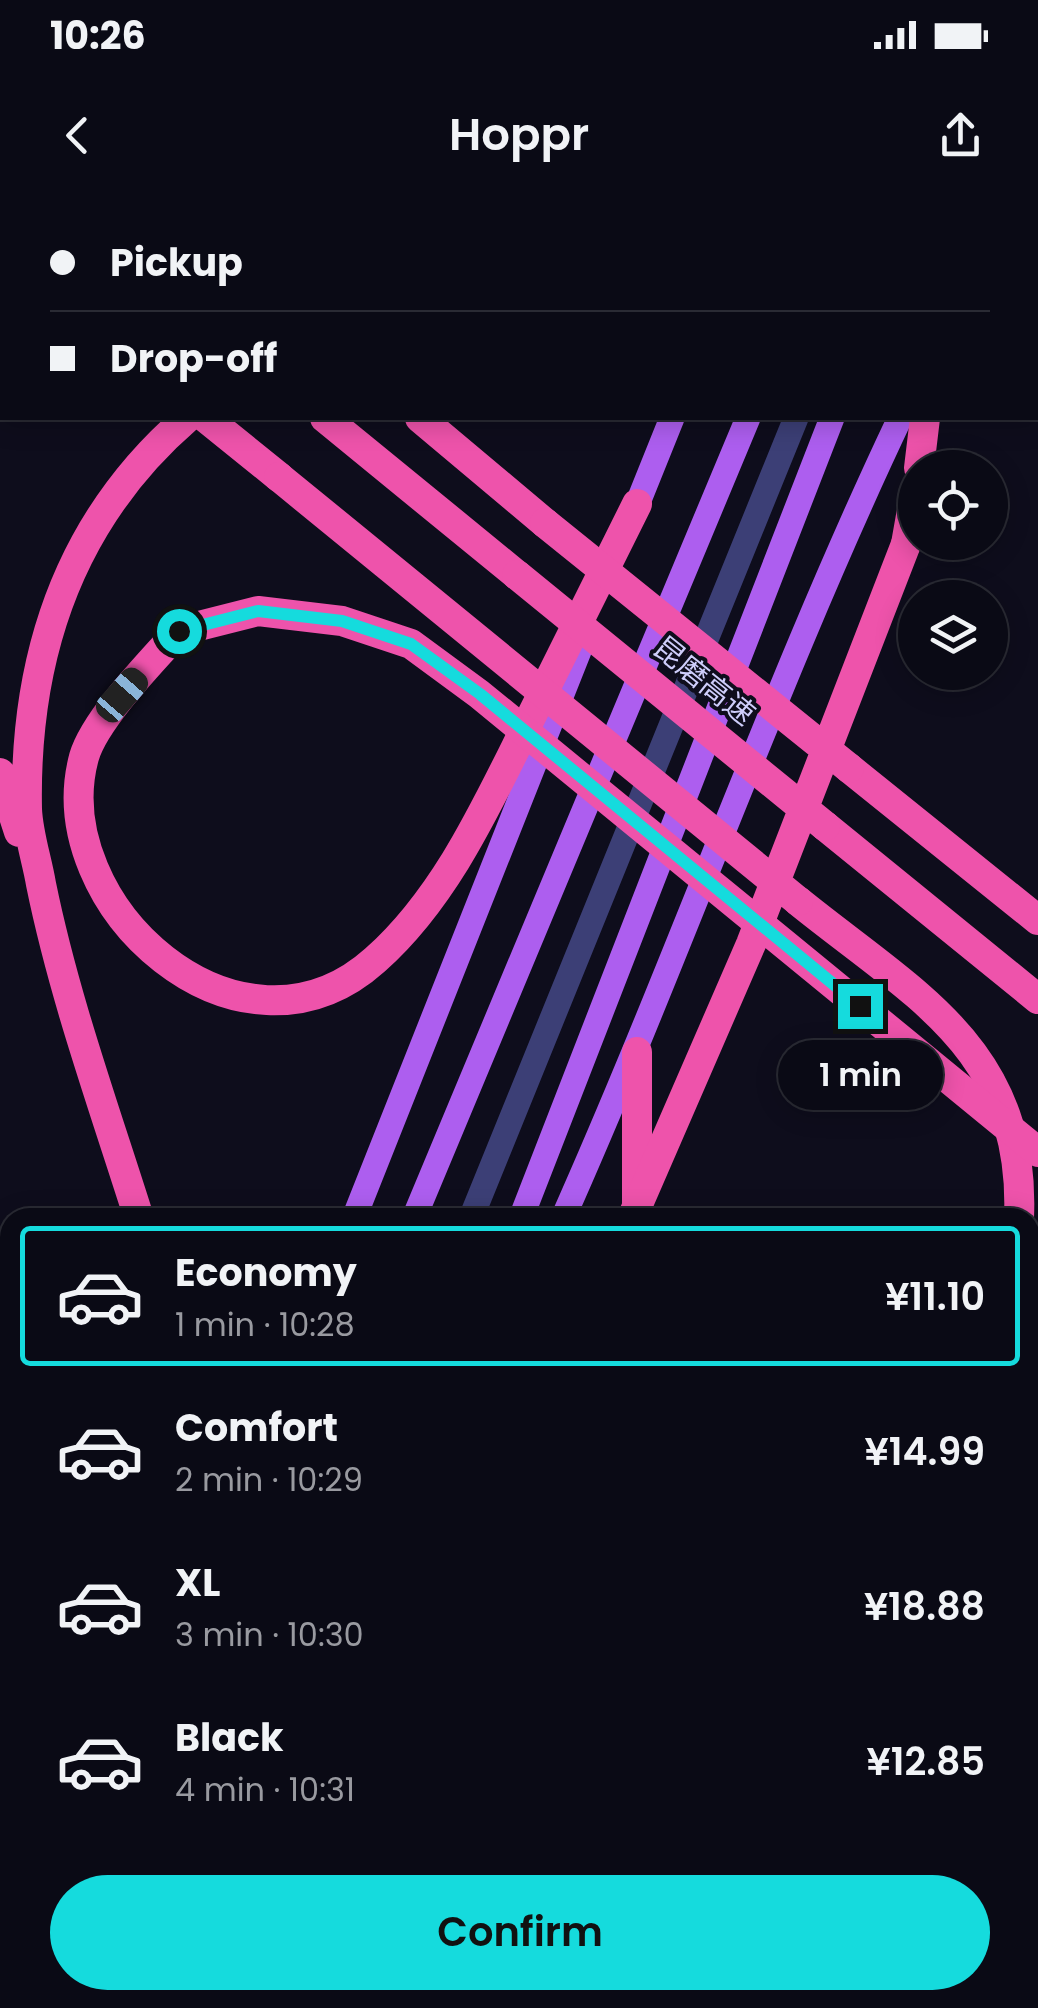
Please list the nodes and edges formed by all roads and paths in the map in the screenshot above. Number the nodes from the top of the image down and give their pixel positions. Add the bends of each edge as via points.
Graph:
1 (185, 420) edge
2 (208, 420) edge
3 (327, 420) edge
4 (422, 420) edge
5 (671, 420) edge
6 (747, 420) edge
7 (795, 420) edge
8 (831, 420) edge
9 (899, 420) edge
10 (925, 420) edge
11 (922, 450) edge
12 (637, 504) junction
13 (900, 560) edge
14 (0, 773) edge
15 (48, 920) junction
16 (1038, 920) edge
17 (1038, 999) edge
18 (637, 1052) junction
19 (1038, 1152) edge
20 (137, 1208) edge
21 (358, 1208) edge
22 (418, 1208) edge
23 (474, 1208) edge
24 (525, 1208) edge
25 (567, 1208) edge
26 (635, 1208) edge
27 (639, 1208) edge
28 (1019, 1208) edge

1 - 15 highway via 153,447 86,533 55,606 33,711 27,812
2 - 28 highway, bridge via 958,1031 995,1082 1021,1168
3 - 17 highway, 昆磨高速, bridge
4 - 16 highway, 昆磨高速, bridge
5 - 12 main road
6 - 22 main road
7 - 23 lane
8 - 24 main road
9 - 18 main road via 850,522
10 - 11 highway
12 - 19 highway, bridge via 489,800 434,895 374,962 323,993 271,1004 218,994 169,964 119,915 89,856 81,803 84,756 122,695 179,631 258,611 342,621 411,644 480,694
12 - 21 main road
13 - 27 highway, bridge via 752,944
14 - 15 highway
15 - 20 highway
18 - 25 main road
18 - 26 highway

